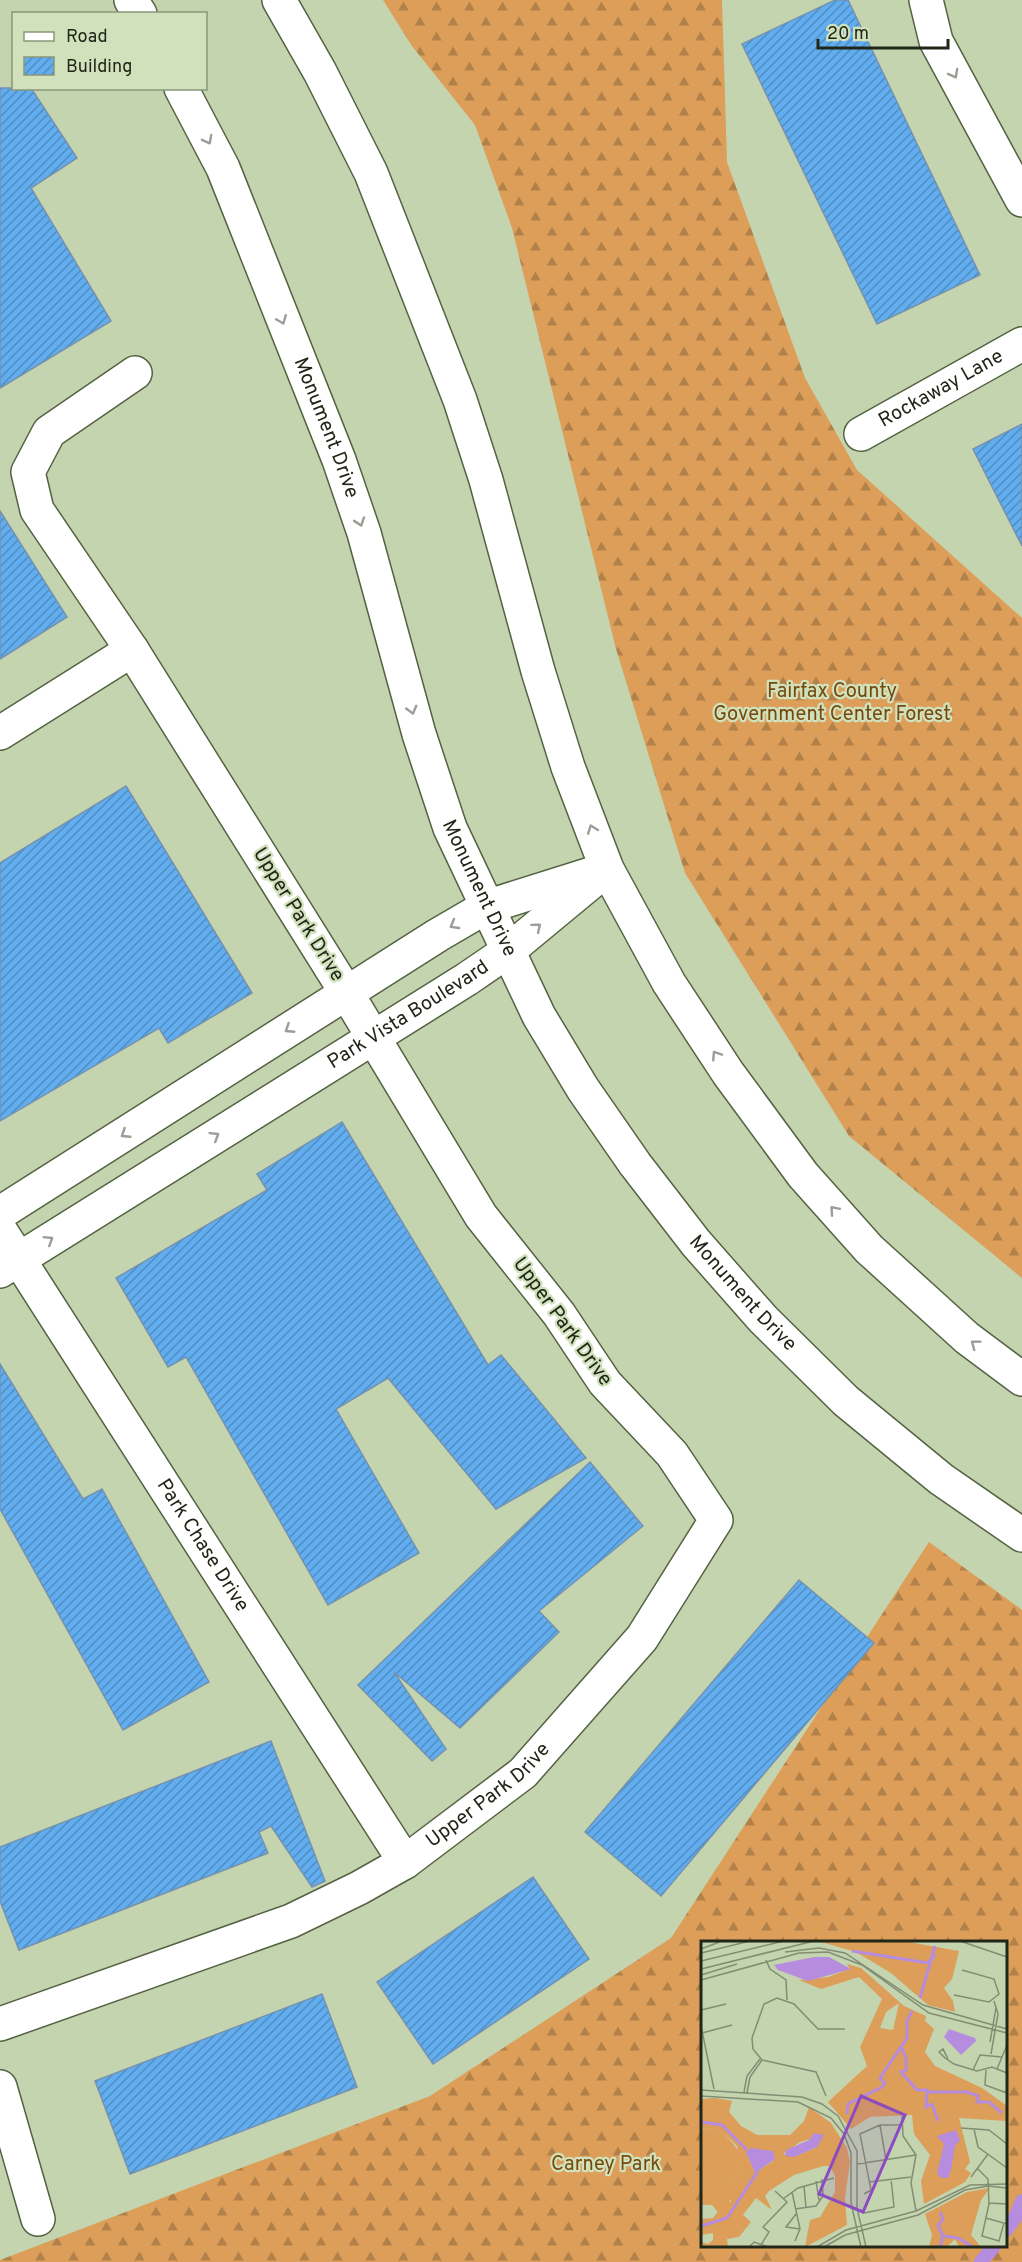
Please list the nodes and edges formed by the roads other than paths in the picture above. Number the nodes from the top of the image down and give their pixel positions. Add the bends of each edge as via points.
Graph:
1 (279, 0) edge
2 (926, 0) edge
3 (182, 90) edge
4 (1022, 200) edge
5 (1022, 344) edge
6 (135, 373) dead end
7 (861, 434) dead end
8 (132, 650) junction
9 (0, 733) edge
10 (607, 869) junction
11 (486, 907) junction
12 (508, 951) junction
13 (346, 992) junction
14 (373, 1036) junction
15 (0, 1213) edge
16 (0, 1230) edge
17 (9, 1265) edge
18 (1022, 1378) edge
19 (1022, 1535) edge
20 (405, 1862) junction
21 (0, 2024) edge
22 (0, 2087) edge
23 (38, 2219) dead end

10 -> 1 street via 541,682 460,400 371,172
2 -> 4 street via 936,41
3 -> 11 street, Monument Drive via 222,168 339,460 364,533 419,734 450,828
5 - 7 street, Rockaway Lane
6 - 8 street, Upper Park Drive via 49,432 28,472 37,510
8 - 9 street
8 - 13 street, Upper Park Drive
10 - 11 street
12 -> 10 street, Park Vista Boulevard
18 -> 10 street via 967,1338 869,1249 803,1175 675,993
11 - 12 street, Monument Drive
11 -> 13 street
12 - 14 street, Park Vista Boulevard
12 - 19 street, Monument Drive via 538,1016 584,1089 635,1164 704,1252 763,1319 846,1401 941,1479
13 - 14 street, Upper Park Drive
13 -> 15 street
17 -> 14 street, Park Vista Boulevard
14 - 20 street, Upper Park Drive via 481,1216 559,1314 605,1383 672,1454 716,1520 642,1638 523,1773
16 - 17 street, Park Chase Drive
17 - 20 street, Park Chase Drive
20 - 21 street, Upper Park Drive via 291,1921
22 - 23 street

